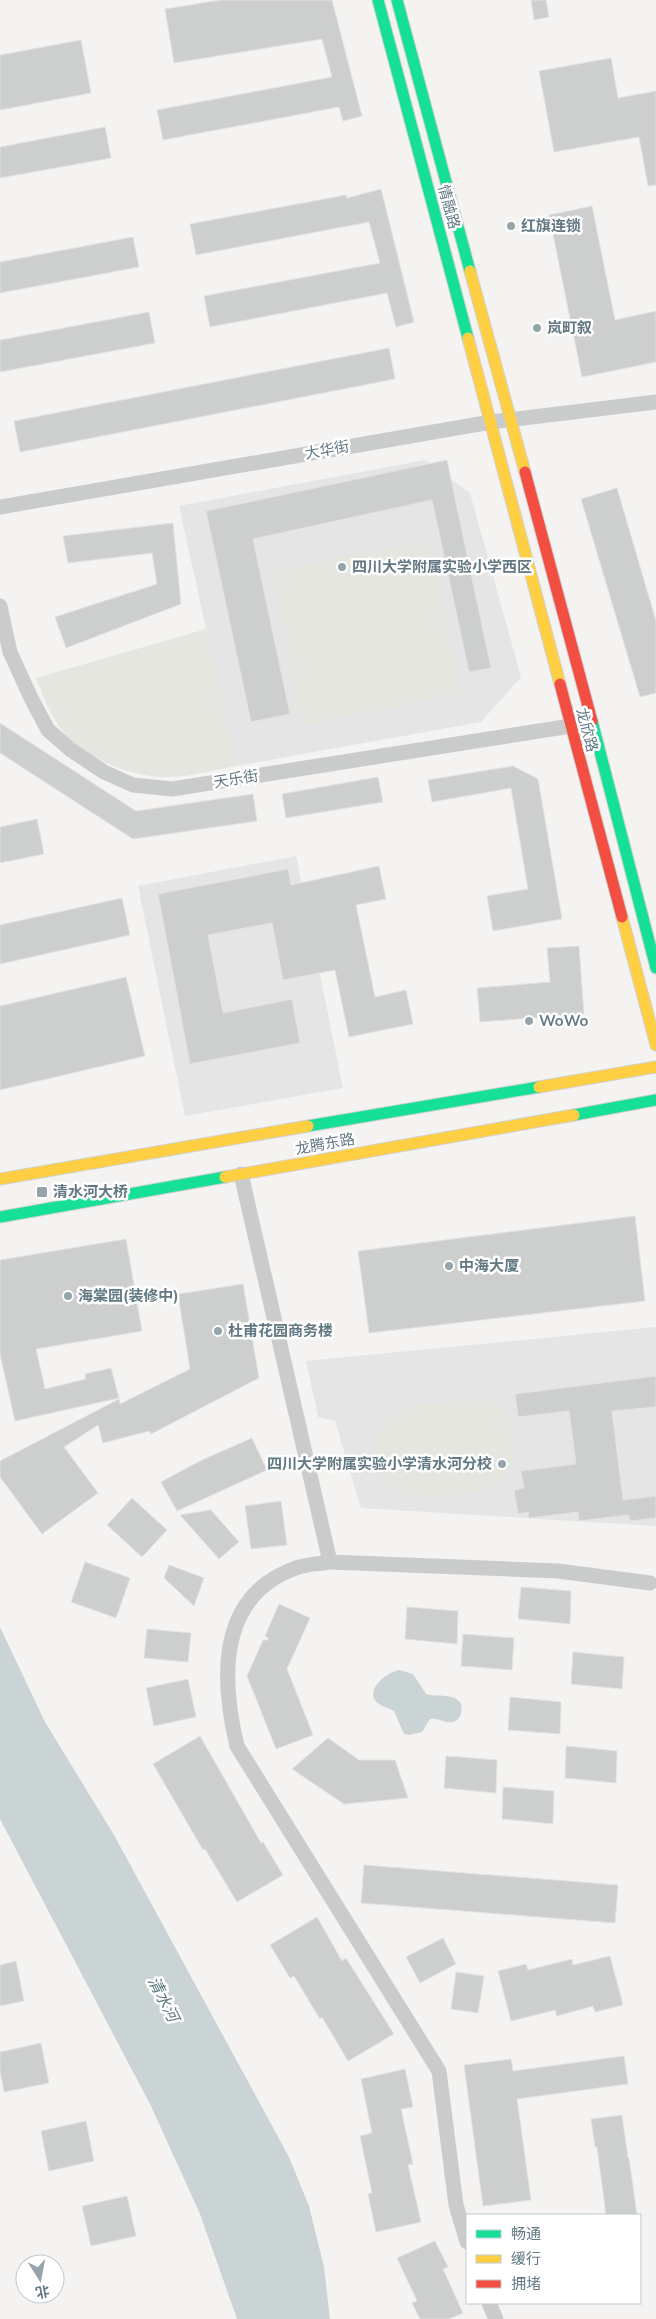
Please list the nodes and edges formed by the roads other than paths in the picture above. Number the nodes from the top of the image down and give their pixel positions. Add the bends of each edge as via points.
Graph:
1 (378, 0) edge
2 (397, 0) edge
3 (656, 402) edge
4 (509, 419) junction
5 (492, 422) junction
6 (0, 507) edge
7 (0, 606) edge
8 (571, 726) junction
9 (656, 968) edge
10 (656, 1045) edge
11 (656, 1067) edge
12 (656, 1100) edge
13 (241, 1174) junction
14 (0, 1179) edge
15 (0, 1216) edge
16 (330, 1562) junction
17 (650, 1583) dead end
18 (466, 2239) edge
19 (489, 2304) edge
20 (496, 2319) edge

1 - 5 street, 情融路
2 - 4 street
3 - 4 street, 大华街
4 - 5 street, 大华街
4 - 9 street via 593,719
5 - 6 street, 大华街
5 - 8 street, 龙欣路
7 - 8 street, 天乐街 via 10,652 48,730 104,772 133,785 172,789
8 - 10 street, 龙欣路
11 - 14 street, 龙腾东路
12 - 13 street, 龙腾东路
13 - 15 street, 龙腾东路
13 - 16 street
16 - 17 street via 558,1571
16 - 18 street via 296,1568 270,1582 252,1598 230,1641 226,1671 229,1711 238,1746 439,2071 456,2205
19 - 20 street

